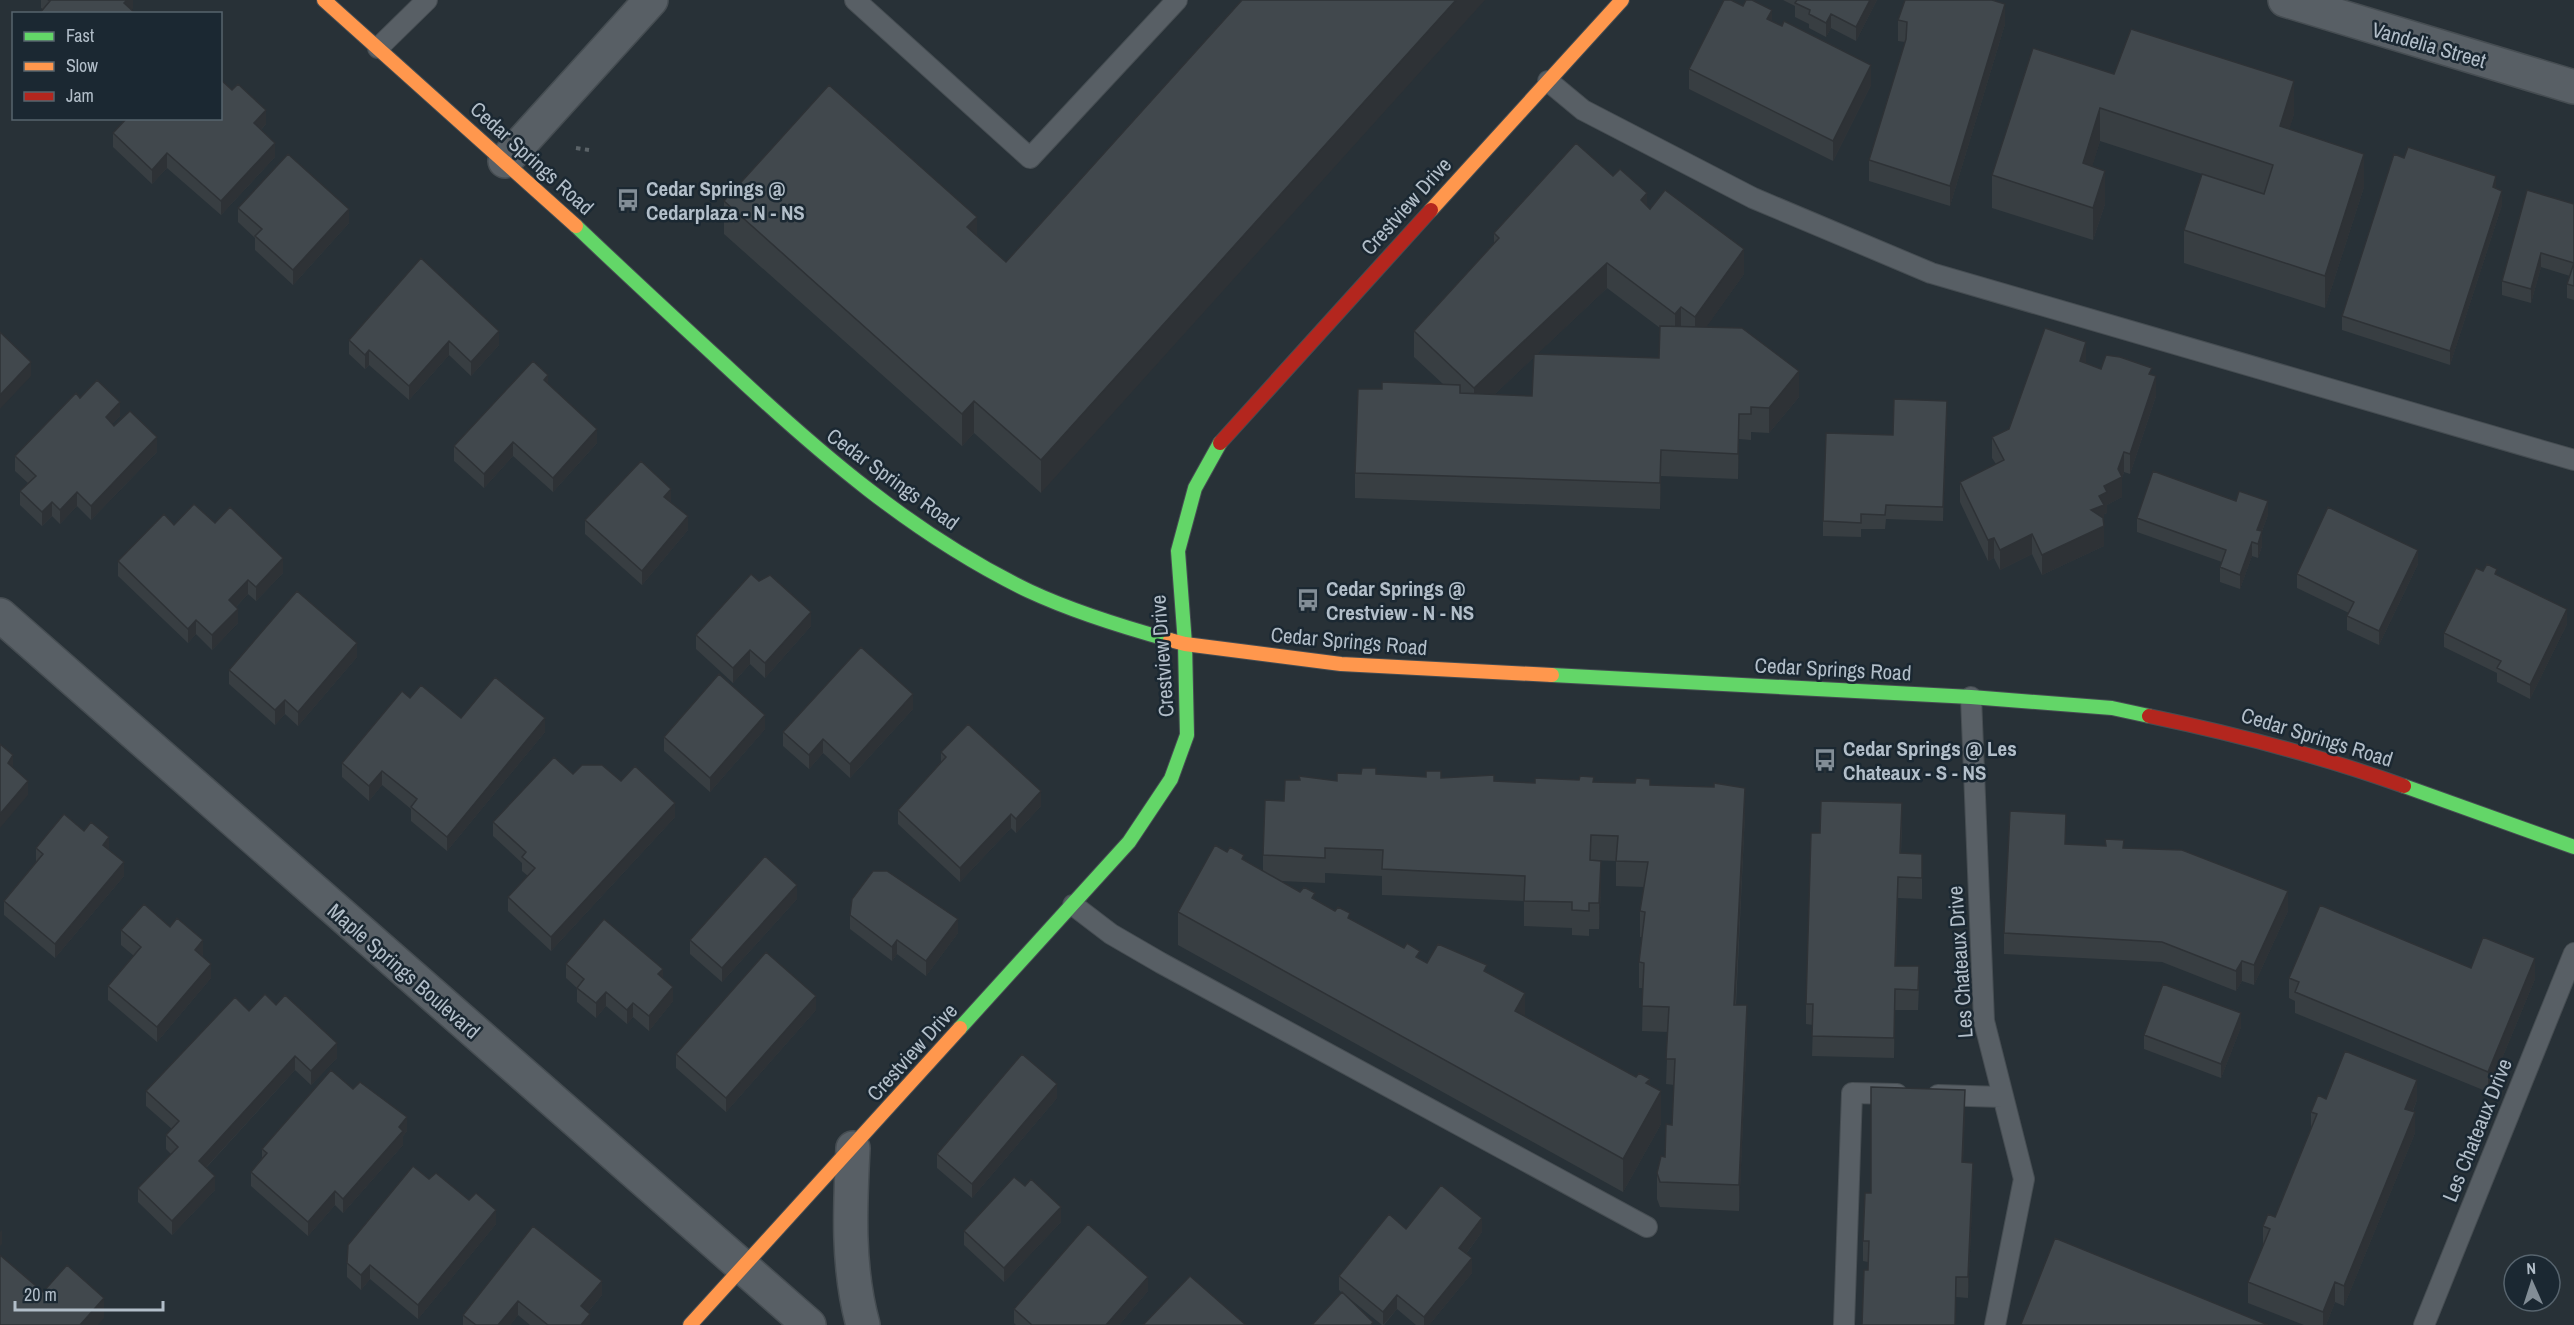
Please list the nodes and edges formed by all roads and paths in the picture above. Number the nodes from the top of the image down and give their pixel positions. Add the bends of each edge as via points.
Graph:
1 (324, 0) edge
2 (427, 0) edge
3 (651, 0) edge
4 (855, 0) edge
5 (1177, 0) edge
6 (1622, 0) edge
7 (2285, 0) edge
8 (378, 48) junction
9 (1548, 81) junction
10 (2574, 87) edge
11 (505, 160) junction
12 (2574, 460) edge
13 (0, 615) edge
14 (1185, 644) junction
15 (1971, 697) junction
16 (2574, 848) edge
17 (1073, 905) junction
18 (2574, 953) edge
19 (2002, 1097) junction
20 (853, 1148) junction
21 (1647, 1227) dead end
22 (743, 1268) junction
23 (690, 1325) edge
24 (809, 1325) edge
25 (863, 1325) edge
26 (1844, 1325) edge
27 (1995, 1325) edge
28 (2424, 1325) edge

1 - 8 main road, Cedar Springs Road
2 - 8 lane
3 - 11 street
4 - 5 lane via 1030,158
6 - 9 main road, Crestview Drive
7 - 10 street, Vandelia Street
8 - 11 main road, Cedar Springs Road
9 - 12 lane via 1582,110 1754,198 1931,273
9 - 14 main road, Crestview Drive via 1219,444 1195,488 1178,551
11 - 14 main road, Cedar Springs Road via 810,444 887,505 956,551 1030,591 1119,626
13 - 22 street, Maple Springs Boulevard
14 - 15 main road, Cedar Springs Road via 1341,664
14 - 17 main road, Crestview Drive via 1187,735 1171,779 1129,842
15 - 16 main road, Cedar Springs Road via 2112,708 2223,731 2360,770
15 - 19 lane, Les Chateaux Drive via 1984,1021
17 - 20 main road, Crestview Drive
17 - 21 lane via 1111,934 1161,963
18 - 28 lane, Les Chateaux Drive
19 - 26 lane via 1852,1093
19 - 27 lane, Les Chateaux Drive via 2024,1179
20 - 22 main road, Crestview Drive
20 - 25 street via 850,1220 855,1295
22 - 23 main road, Crestview Drive
22 - 24 street, Maple Springs Boulevard

